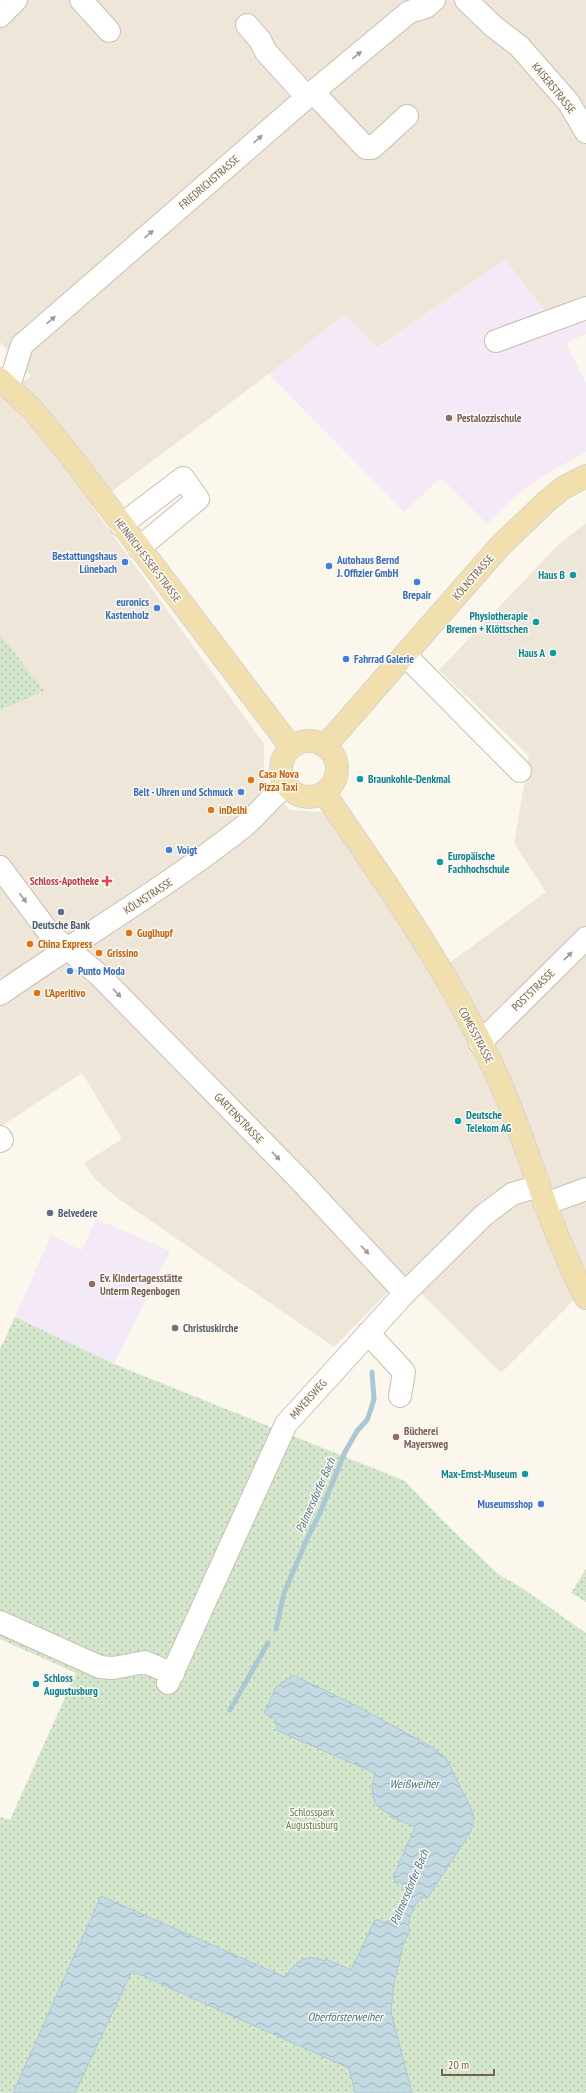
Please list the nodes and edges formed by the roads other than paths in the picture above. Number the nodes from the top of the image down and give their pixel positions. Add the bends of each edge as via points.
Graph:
1 (16, 0) edge
2 (81, 0) edge
3 (434, 0) edge
4 (466, 0) edge
5 (489, 0) edge
6 (0, 16) edge
7 (247, 25) dead end
8 (109, 31) dead end
9 (519, 46) junction
10 (310, 94) junction
11 (407, 116) dead end
12 (586, 132) edge
13 (586, 308) edge
14 (496, 341) dead end
15 (5, 382) edge
16 (586, 476) edge
17 (121, 525) junction
18 (139, 548) junction
19 (405, 655) junction
20 (326, 745) junction
21 (290, 747) junction
22 (520, 772) dead end
23 (287, 786) junction
24 (324, 793) junction
25 (0, 867) edge
26 (586, 938) edge
27 (67, 948) junction
28 (0, 994) edge
29 (480, 1042) junction
30 (0, 1137) edge
31 (0, 1141) edge
32 (586, 1189) edge
33 (542, 1195) junction
34 (405, 1293) junction
35 (586, 1298) edge
36 (368, 1333) junction
37 (400, 1396) dead end
38 (0, 1622) edge

1 - 6 street
2 - 8 street
10 -> 3 street, FRIEDRICHSTRASSE via 409,12 426,7
4 - 9 street, KAISERSTRASSE
5 - 9 street, KAISERSTRASSE
7 - 10 street via 266,52
9 - 12 street, KAISERSTRASSE via 561,93
10 - 11 street via 366,148 372,148
15 -> 10 street, FRIEDRICHSTRASSE via 22,345
13 - 14 street
15 - 17 main road, HEINRICH-ESSER-STRASSE via 38,416
16 - 19 main road, KÖLNSTRASSE via 563,488 500,546
17 - 18 main road, HEINRICH-ESSER-STRASSE
17 - 18 street via 183,478 198,499
18 - 21 main road, HEINRICH-ESSER-STRASSE
19 - 20 main road, KÖLNSTRASSE
19 - 22 street
20 - 21 main road via 304,741
20 - 24 main road via 337,760 338,770 336,779
21 - 23 main road via 281,770
23 - 24 main road via 300,796
23 - 27 street, KÖLNSTRASSE via 240,830 165,885
24 - 29 main road, COMESSTRASSE via 391,890 441,969
25 -> 27 street, GARTENSTRASSE via 50,934
29 -> 26 street, POSTSTRASSE
27 - 28 street, KÖLNSTRASSE
27 -> 34 street, GARTENSTRASSE via 98,974 300,1180
29 - 33 main road, COMESSTRASSE via 500,1082
30 - 31 street
32 - 33 street, MAYERSWEG
33 - 34 street, MAYERSWEG via 512,1194 484,1215
33 - 35 main road, COMESSTRASSE via 561,1246
34 - 36 street, MAYERSWEG
36 - 37 street via 404,1372
36 - 38 street, MAYERSWEG via 286,1424 170,1678 144,1662 113,1668 100,1667

